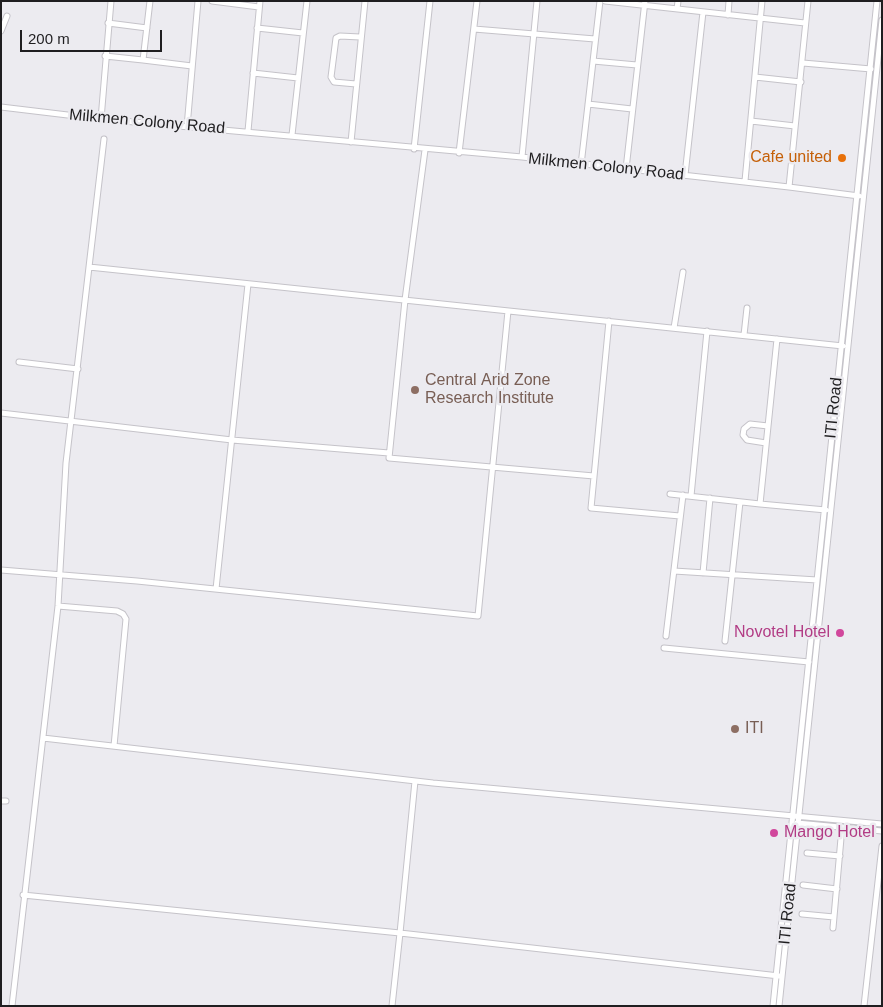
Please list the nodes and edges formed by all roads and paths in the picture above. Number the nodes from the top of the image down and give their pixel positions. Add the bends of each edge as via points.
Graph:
1 (111, 1) edge
2 (150, 1) edge
3 (198, 1) edge
4 (212, 1) edge
5 (307, 1) edge
6 (365, 1) edge
7 (430, 1) edge
8 (477, 1) edge
9 (537, 1) edge
10 (600, 1) edge
11 (605, 1) edge
12 (678, 1) edge
13 (729, 1) edge
14 (762, 1) edge
15 (808, 1) edge
16 (877, 1) edge
17 (260, 4) edge
18 (645, 4) edge
19 (677, 10) junction
20 (703, 12) junction
21 (728, 15) junction
22 (7, 16) dead end
23 (761, 19) junction
24 (882, 20) edge
25 (108, 23) junction
26 (806, 23) junction
27 (147, 28) junction
28 (258, 28) junction
29 (474, 28) junction
30 (1, 31) edge
31 (303, 33) junction
32 (534, 33) junction
33 (360, 37) junction
34 (595, 39) junction
35 (105, 56) junction
36 (143, 60) junction
37 (593, 61) junction
38 (803, 63) junction
39 (637, 65) junction
40 (192, 66) junction
41 (869, 69) junction
42 (876, 70) junction
43 (253, 72) junction
44 (755, 77) junction
45 (298, 78) junction
46 (801, 82) junction
47 (356, 84) junction
48 (588, 104) junction
49 (1, 107) edge
50 (632, 109) junction
51 (101, 119) junction
52 (751, 121) junction
53 (795, 126) junction
54 (187, 127) junction
55 (248, 131) junction
56 (292, 135) junction
57 (104, 139) dead end
58 (351, 142) junction
59 (414, 149) junction
60 (425, 150) junction
61 (460, 153) junction
62 (522, 158) junction
63 (581, 165) junction
64 (626, 169) junction
65 (685, 175) junction
66 (745, 182) junction
67 (789, 186) junction
68 (859, 196) junction
69 (89, 266) junction
70 (683, 272) dead end
71 (248, 284) junction
72 (405, 300) junction
73 (747, 308) dead end
74 (508, 311) junction
75 (608, 321) junction
76 (674, 328) junction
77 (707, 331) junction
78 (744, 335) junction
79 (777, 339) junction
80 (843, 346) junction
81 (19, 362) dead end
82 (78, 369) junction
83 (1, 413) edge
84 (73, 420) junction
85 (768, 426) junction
86 (232, 440) junction
87 (766, 443) junction
88 (389, 453) junction
89 (492, 468) junction
90 (594, 476) junction
91 (670, 494) dead end
92 (683, 495) junction
93 (691, 496) junction
94 (710, 498) junction
95 (740, 502) junction
96 (760, 504) junction
97 (827, 510) junction
98 (680, 516) junction
99 (1, 570) edge
100 (674, 571) junction
101 (703, 573) junction
102 (732, 574) junction
103 (60, 576) junction
104 (818, 580) junction
105 (216, 589) junction
106 (58, 606) junction
107 (666, 636) dead end
108 (725, 641) dead end
109 (664, 648) dead end
110 (809, 662) junction
111 (43, 738) junction
112 (114, 746) junction
113 (415, 781) junction
114 (795, 816) junction
115 (798, 823) junction
116 (882, 824) edge
117 (842, 827) junction
118 (882, 831) edge
119 (882, 846) edge
120 (807, 853) dead end
121 (840, 856) junction
122 (803, 885) dead end
123 (837, 889) junction
124 (23, 896) junction
125 (802, 914) dead end
126 (834, 917) junction
127 (833, 928) dead end
128 (400, 933) junction
129 (779, 976) junction
130 (12, 1006) edge
131 (392, 1006) edge
132 (773, 1006) edge
133 (778, 1006) edge
134 (864, 1006) edge

1 - 25 street
2 - 27 street
3 - 40 street
4 - 17 street
5 - 31 street
6 - 33 street
7 - 59 street
8 - 29 street
9 - 32 street
10 - 34 street
11 - 18 street
12 - 19 street
13 - 21 street
14 - 23 street
15 - 26 street
16 - 41 street, ITI Road
17 - 28 street
18 - 19 street
18 - 39 street
19 - 20 street
20 - 21 street
20 - 65 street
21 - 23 street
22 - 30 street
23 - 26 street
23 - 44 street
24 - 42 street, ITI Road
25 - 27 street
25 - 35 street
26 - 38 street
27 - 36 street
28 - 31 street
28 - 43 street
29 - 32 street
29 - 61 street
31 - 45 street
32 - 34 street
32 - 62 street
33 - 47 street
33 - 47 street via 336,38 331,77 334,82
34 - 37 street
35 - 36 street
35 - 51 street
36 - 40 street
37 - 39 street
37 - 48 street
38 - 41 street
38 - 46 street
39 - 50 street
40 - 54 street
41 - 42 street
41 - 68 street, ITI Road
42 - 68 street, ITI Road
43 - 45 street
43 - 55 street
44 - 46 street
44 - 52 street
45 - 56 street
46 - 53 street
47 - 58 street
48 - 50 street
48 - 63 street
49 - 51 street, Milkmen Colony Road
50 - 64 street
51 - 54 street, Milkmen Colony Road
52 - 53 street
52 - 66 street
53 - 67 street
54 - 55 street, Milkmen Colony Road
55 - 56 street, Milkmen Colony Road
56 - 58 street, Milkmen Colony Road
57 - 69 street
58 - 59 street, Milkmen Colony Road
59 - 60 street, Milkmen Colony Road
60 - 61 street, Milkmen Colony Road
60 - 72 street
61 - 62 street, Milkmen Colony Road
62 - 63 street, Milkmen Colony Road
63 - 64 street, Milkmen Colony Road
64 - 65 street, Milkmen Colony Road
65 - 66 street, Milkmen Colony Road
66 - 67 street, Milkmen Colony Road
67 - 68 street, Milkmen Colony Road
68 - 80 street, ITI Road
69 - 71 street
69 - 82 street
70 - 76 street
71 - 72 street
71 - 86 street
72 - 74 street
72 - 88 street
73 - 78 street
74 - 75 street
74 - 89 street
75 - 76 street
75 - 90 street
76 - 77 street
77 - 78 street
77 - 93 street
78 - 79 street
79 - 80 street
79 - 85 street
80 - 97 street, ITI Road
81 - 82 street
82 - 84 street
83 - 84 street
84 - 86 street
84 - 103 street via 66,463
85 - 87 street
85 - 87 street via 750,424 744,429 747,440
86 - 88 street
86 - 105 street
87 - 96 street
88 - 89 street via 389,458
89 - 90 street
89 - 105 street via 478,616
90 - 98 street via 592,508
91 - 92 street
92 - 93 street
92 - 98 street
93 - 94 street
94 - 95 street
94 - 101 street
95 - 96 street
95 - 102 street
96 - 97 street
97 - 104 street, ITI Road
97 - 114 street, ITI Road
98 - 100 street
99 - 103 street
100 - 101 street
100 - 107 street
101 - 102 street
102 - 104 street
102 - 108 street
103 - 105 street
103 - 106 street
104 - 110 street, ITI Road
106 - 111 street
106 - 112 street via 117,612 126,619
109 - 110 street
110 - 114 street, ITI Road
111 - 112 street
111 - 124 street
112 - 113 street
113 - 114 street
113 - 128 street
114 - 115 street, ITI Road
114 - 116 street
114 - 129 street
115 - 117 street
115 - 129 street, ITI Road
117 - 118 street
117 - 121 street
119 - 134 street
120 - 121 street
121 - 123 street
122 - 123 street
123 - 126 street
124 - 128 street
124 - 130 street
125 - 126 street
126 - 127 street
128 - 129 street
128 - 131 street
129 - 132 street
129 - 133 street, ITI Road

